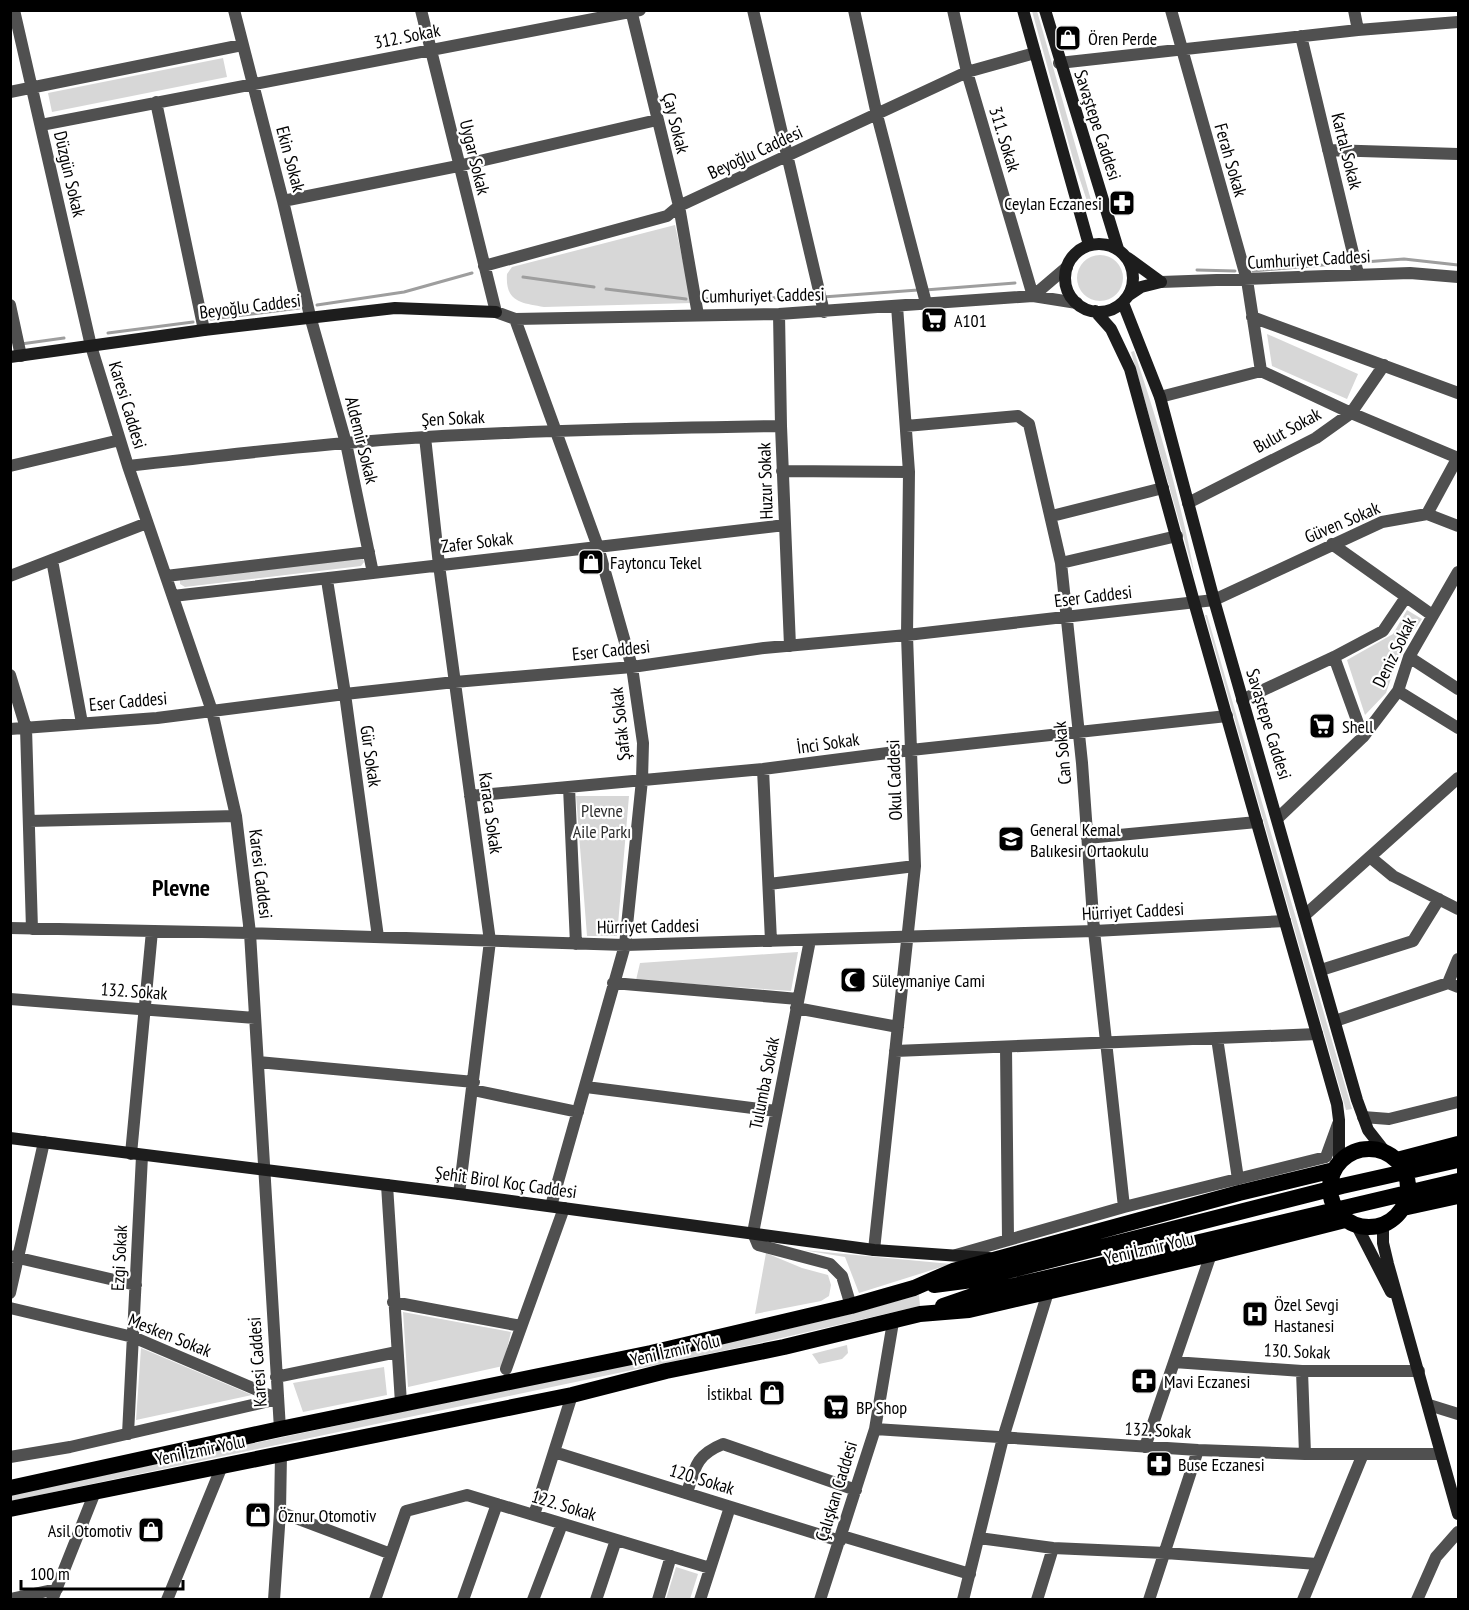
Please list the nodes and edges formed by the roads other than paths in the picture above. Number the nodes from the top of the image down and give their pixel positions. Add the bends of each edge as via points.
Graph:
1 (14, 10) edge
2 (234, 10) edge
3 (421, 10) edge
4 (753, 10) edge
5 (854, 10) edge
6 (953, 10) edge
7 (1023, 10) edge
8 (1045, 10) edge
9 (1171, 10) edge
10 (1354, 10) edge
11 (634, 11) edge
12 (1458, 22) edge
13 (1358, 30) junction
14 (1301, 36) junction
15 (242, 45) junction
16 (1181, 49) junction
17 (431, 50) junction
18 (1035, 53) junction
19 (1059, 63) junction
20 (967, 72) junction
21 (252, 84) junction
22 (32, 87) junction
23 (10, 92) edge
24 (156, 102) junction
25 (877, 115) junction
26 (657, 120) junction
27 (40, 125) junction
28 (1328, 150) junction
29 (1458, 154) edge
30 (787, 157) junction
31 (458, 166) junction
32 (283, 201) junction
33 (679, 206) junction
34 (1089, 245) junction
35 (1122, 252) junction
36 (484, 266) junction
37 (1067, 267) junction
38 (1358, 274) junction
39 (1458, 277) edge
40 (1246, 280) junction
41 (1161, 282) junction
42 (1033, 296) junction
43 (1126, 299) junction
44 (926, 303) junction
45 (1077, 303) junction
46 (10, 305) edge
47 (897, 306) junction
48 (496, 312) junction
49 (824, 312) junction
50 (1095, 312) junction
51 (779, 314) junction
52 (698, 315) junction
53 (310, 316) junction
54 (1252, 317) junction
55 (515, 319) junction
56 (204, 330) junction
57 (91, 346) junction
58 (17, 351) edge
59 (1384, 366) junction
60 (1261, 371) junction
61 (1458, 393) edge
62 (1160, 397) junction
63 (1351, 413) junction
64 (781, 426) junction
65 (906, 426) junction
66 (556, 431) junction
67 (425, 437) junction
68 (120, 440) junction
69 (346, 443) junction
70 (1458, 457) edge
71 (10, 466) edge
72 (128, 466) junction
73 (782, 471) junction
74 (909, 472) junction
75 (1163, 488) junction
76 (1188, 503) junction
77 (1427, 514) junction
78 (1052, 516) junction
79 (147, 523) junction
80 (785, 525) junction
81 (1458, 526) edge
82 (1177, 536) junction
83 (1332, 544) junction
84 (598, 546) junction
85 (369, 552) junction
86 (52, 560) junction
87 (1061, 562) junction
88 (439, 565) junction
89 (1458, 572) edge
90 (373, 573) junction
91 (10, 576) edge
92 (166, 576) junction
93 (327, 580) junction
94 (173, 596) junction
95 (1406, 597) junction
96 (1214, 600) junction
97 (1194, 602) junction
98 (1432, 615) junction
99 (1066, 617) junction
100 (907, 635) junction
101 (790, 646) junction
102 (1334, 657) junction
103 (1409, 657) junction
104 (632, 667) junction
105 (10, 675) edge
106 (455, 682) junction
107 (1458, 689) edge
108 (1398, 691) junction
109 (345, 694) junction
110 (1242, 700) junction
111 (212, 711) junction
112 (1227, 716) junction
113 (82, 723) junction
114 (26, 728) junction
115 (1458, 728) edge
116 (10, 729) edge
117 (1079, 732) junction
118 (1363, 736) junction
119 (911, 750) junction
120 (763, 770) junction
121 (1458, 778) edge
122 (642, 780) junction
123 (569, 787) junction
124 (470, 796) junction
125 (236, 816) junction
126 (1278, 818) junction
127 (29, 821) junction
128 (1257, 822) junction
129 (1087, 838) junction
130 (1370, 857) junction
131 (915, 866) junction
132 (769, 884) junction
133 (1439, 899) junction
134 (1458, 909) edge
135 (1305, 915) junction
136 (1285, 921) junction
137 (10, 928) edge
138 (32, 928) junction
139 (152, 931) junction
140 (1094, 932) junction
141 (250, 933) junction
142 (378, 937) junction
143 (907, 937) junction
144 (810, 940) junction
145 (490, 941) junction
146 (771, 941) junction
147 (576, 944) junction
148 (625, 945) junction
149 (1458, 958) edge
150 (1321, 970) junction
151 (613, 983) junction
152 (1453, 985) edge
153 (10, 999) edge
154 (797, 1003) junction
155 (144, 1010) junction
156 (255, 1018) junction
157 (1335, 1020) junction
158 (898, 1027) junction
159 (1317, 1034) junction
160 (1217, 1038) junction
161 (1107, 1043) junction
162 (1006, 1047) junction
163 (895, 1051) junction
164 (258, 1062) junction
165 (473, 1086) junction
166 (585, 1087) junction
167 (1458, 1102) edge
168 (578, 1112) junction
169 (777, 1112) junction
170 (1363, 1117) junction
171 (1339, 1120) junction
172 (10, 1138) edge
173 (44, 1142) junction
174 (1458, 1144) edge
175 (137, 1155) junction
176 (1392, 1156) junction
177 (1458, 1160) edge
178 (1337, 1166) junction
179 (264, 1171) junction
180 (1238, 1179) junction
181 (1458, 1181) edge
182 (387, 1185) junction
183 (459, 1194) junction
184 (1458, 1196) edge
185 (551, 1206) junction
186 (1124, 1207) junction
187 (564, 1208) junction
188 (1403, 1209) junction
189 (1351, 1223) junction
190 (1383, 1226) junction
191 (753, 1233) junction
192 (1008, 1240) junction
193 (874, 1250) junction
194 (1211, 1254) junction
195 (956, 1255) junction
196 (15, 1257) edge
197 (997, 1259) junction
198 (136, 1286) junction
199 (914, 1288) junction
200 (974, 1288) junction
201 (1048, 1292) junction
202 (10, 1293) edge
203 (393, 1302) junction
204 (851, 1306) junction
205 (10, 1308) edge
206 (1402, 1311) junction
207 (920, 1314) junction
208 (892, 1322) junction
209 (521, 1326) junction
210 (133, 1337) junction
211 (396, 1352) junction
212 (1174, 1362) junction
213 (506, 1369) dead end
214 (1302, 1371) junction
215 (1419, 1371) junction
216 (276, 1377) junction
217 (572, 1395) junction
218 (278, 1399) junction
219 (401, 1403) junction
220 (1429, 1405) junction
221 (1458, 1414) edge
222 (280, 1428) junction
223 (875, 1429) junction
224 (128, 1434) junction
225 (1003, 1438) junction
226 (1145, 1447) junction
227 (1198, 1450) junction
228 (554, 1452) junction
229 (280, 1454) junction
230 (1305, 1454) junction
231 (1363, 1454) junction
232 (1440, 1454) junction
233 (10, 1457) edge
234 (222, 1466) junction
235 (10, 1488) edge
236 (856, 1490) junction
237 (95, 1492) junction
238 (687, 1493) junction
239 (496, 1504) junction
240 (730, 1507) junction
241 (10, 1509) edge
242 (280, 1512) junction
243 (1458, 1514) edge
244 (534, 1515) junction
245 (562, 1524) junction
246 (1458, 1532) edge
247 (841, 1538) junction
248 (979, 1538) junction
249 (616, 1540) junction
250 (1053, 1548) junction
251 (1165, 1553) junction
252 (391, 1554) junction
253 (671, 1556) junction
254 (1317, 1564) junction
255 (710, 1568) junction
256 (970, 1574) junction
257 (55, 1594) edge
258 (10, 1599) edge
259 (167, 1599) edge
260 (274, 1599) edge
261 (375, 1599) edge
262 (463, 1599) edge
263 (533, 1599) edge
264 (596, 1599) edge
265 (658, 1599) edge
266 (700, 1599) edge
267 (820, 1599) edge
268 (963, 1599) edge
269 (1037, 1599) edge
270 (1149, 1599) edge
271 (1303, 1599) edge
272 (1417, 1599) edge

1 - 22 street, Düzgün Sokak
2 - 15 street, Ekin Sokak
3 - 17 street, Uygar Sokak
4 - 30 street
5 - 25 street
6 - 20 street, 311. Sokak
7 - 18 main road
8 - 19 main road, Savaştepe Caddesi
9 - 16 street, Ferah Sokak
10 - 13 street
11 - 17 street, 312. Sokak
11 - 26 street, Çay Sokak
12 - 13 street
13 - 14 street
14 - 16 street
14 - 28 street, Kartal Sokak
15 - 21 street, Ekin Sokak
15 - 22 street
16 - 19 street
16 - 40 street, Ferah Sokak
17 - 21 street, 312. Sokak
17 - 31 street, Uygar Sokak
18 - 20 street, Beyoğlu Caddesi
18 - 34 main road
19 - 35 main road, Savaştepe Caddesi
20 - 25 street, Beyoğlu Caddesi
20 - 42 street, 311. Sokak
21 - 24 street, 312. Sokak
21 - 32 street, Ekin Sokak
22 - 23 street
22 - 27 street, Düzgün Sokak
24 - 27 street, 312. Sokak
24 - 56 street
25 - 30 street, Beyoğlu Caddesi
25 - 44 street
26 - 31 street
26 - 33 street, Çay Sokak
27 - 57 street, Düzgün Sokak
28 - 29 street
28 - 38 street, Kartal Sokak
30 - 33 street, Beyoğlu Caddesi
30 - 49 street
31 - 32 street
31 - 36 street, Uygar Sokak
32 - 53 street, Ekin Sokak
33 - 36 street, Beyoğlu Caddesi via 667,216
33 - 52 street, Çay Sokak
34 - 35 main road via 1109,245
34 - 37 main road
35 - 41 main road
35 - 43 main road via 1133,275
36 - 48 street, Uygar Sokak
37 - 42 street
37 - 45 main road via 1066,287
38 - 39 street, Cumhuriyet Caddesi
38 - 40 street, Cumhuriyet Caddesi
40 - 41 street, Cumhuriyet Caddesi
40 - 54 street, Ferah Sokak
41 - 43 main road via 1142,287
42 - 44 street, Cumhuriyet Caddesi
42 - 45 street, Cumhuriyet Caddesi
43 - 50 main road via 1114,308
43 - 62 main road, Savaştepe Caddesi
44 - 47 street, Cumhuriyet Caddesi
45 - 50 main road
46 - 58 street
47 - 49 street, Cumhuriyet Caddesi
47 - 65 street, Okul Caddesi
48 - 53 main road, Beyoğlu Caddesi via 395,308
48 - 55 street, Cumhuriyet Caddesi
49 - 51 street, Cumhuriyet Caddesi
50 - 75 main road, Savaştepe Caddesi via 1111,329 1131,369
51 - 52 street, Cumhuriyet Caddesi
51 - 64 street, Huzur Sokak
52 - 55 street, Cumhuriyet Caddesi
53 - 56 main road, Beyoğlu Caddesi
53 - 69 street, Aldemir Sokak
54 - 59 street
54 - 60 street, Ferah Sokak
55 - 66 street, Şafak Sokak
56 - 57 main road, Beyoğlu Caddesi
57 - 58 main road, Beyoğlu Caddesi
57 - 68 street, Karesi Caddesi
59 - 61 street
59 - 63 street, Bulut Sokak
60 - 62 street
60 - 63 street
62 - 76 main road, Savaştepe Caddesi
63 - 70 street
63 - 76 street, Bulut Sokak via 1316,438
64 - 66 street, Şen Sokak
64 - 73 street, Huzur Sokak
65 - 74 street, Okul Caddesi
65 - 78 street, Can Sokak via 1018,416 1029,424
66 - 67 street, Şen Sokak
66 - 84 street, Şafak Sokak
67 - 69 street, Şen Sokak
67 - 88 street, Karaca Sokak
68 - 71 street
68 - 72 street, Karesi Caddesi
69 - 72 street, Şen Sokak
69 - 85 street, Aldemir Sokak
70 - 77 street
72 - 79 street, Karesi Caddesi
73 - 74 street
73 - 80 street, Huzur Sokak
74 - 100 street, Okul Caddesi
75 - 78 street
75 - 82 main road, Savaştepe Caddesi
76 - 96 main road, Savaştepe Caddesi
77 - 81 street
77 - 83 street, Güven Sokak via 1382,522
78 - 87 street, Can Sokak
79 - 86 street
79 - 92 street, Karesi Caddesi
80 - 84 street, Zafer Sokak
80 - 101 street, Huzur Sokak
82 - 87 street
82 - 97 main road, Savaştepe Caddesi
83 - 95 street
83 - 96 street, Güven Sokak
84 - 88 street, Zafer Sokak
84 - 104 street, Şafak Sokak
85 - 90 street, Aldemir Sokak
85 - 92 street
86 - 91 street
86 - 113 street
87 - 99 street, Can Sokak
88 - 90 street, Zafer Sokak
88 - 106 street, Karaca Sokak
89 - 98 street, Deniz Sokak
90 - 93 street, Zafer Sokak
92 - 94 street, Karesi Caddesi
93 - 94 street, Zafer Sokak
93 - 109 street, Gür Sokak
94 - 111 street, Karesi Caddesi
95 - 98 street
95 - 102 street via 1383,631
96 - 97 street, Eser Caddesi
96 - 110 main road, Savaştepe Caddesi
97 - 99 street, Eser Caddesi
97 - 112 main road, Savaştepe Caddesi
98 - 103 street, Deniz Sokak
99 - 100 street, Eser Caddesi
99 - 117 street, Can Sokak
100 - 101 street, Eser Caddesi
100 - 119 street, Okul Caddesi
101 - 104 street, Eser Caddesi
102 - 110 street
102 - 118 street
103 - 107 street
103 - 108 street, Deniz Sokak
104 - 106 street, Eser Caddesi
104 - 122 street, Şafak Sokak via 643,743
105 - 114 street
106 - 109 street, Eser Caddesi
106 - 124 street, Karaca Sokak
108 - 115 street
108 - 118 street, Deniz Sokak
109 - 111 street, Eser Caddesi
109 - 142 street, Gür Sokak
110 - 126 main road, Savaştepe Caddesi
111 - 113 street, Eser Caddesi
111 - 125 street, Karesi Caddesi
112 - 117 street, İnci Sokak
112 - 128 main road, Savaştepe Caddesi
113 - 114 street, Eser Caddesi
114 - 116 street, Eser Caddesi
114 - 127 street
117 - 119 street, İnci Sokak
117 - 129 street, Can Sokak
118 - 126 street, Deniz Sokak
119 - 120 street, İnci Sokak
119 - 131 street, Okul Caddesi
120 - 122 street, İnci Sokak
120 - 132 street
121 - 130 street
122 - 123 street, İnci Sokak
122 - 148 street, Şafak Sokak
123 - 124 street, İnci Sokak
123 - 147 street
124 - 145 street, Karaca Sokak
125 - 127 street
125 - 141 street, Karesi Caddesi
126 - 135 main road, Savaştepe Caddesi
127 - 138 street
128 - 129 street
128 - 136 main road, Savaştepe Caddesi
129 - 140 street, Can Sokak
130 - 133 street via 1394,876
130 - 135 street
131 - 132 street
131 - 143 street, Okul Caddesi
132 - 146 street
133 - 134 street
133 - 150 street via 1413,941
135 - 150 main road, Savaştepe Caddesi
136 - 140 street, Hürriyet Caddesi
136 - 159 main road, Savaştepe Caddesi
137 - 138 street, Hürriyet Caddesi
138 - 139 street, Hürriyet Caddesi
139 - 141 street, Hürriyet Caddesi
139 - 155 street, Ezgi Sokak
140 - 143 street, Hürriyet Caddesi
140 - 161 street, Can Sokak
141 - 142 street, Hürriyet Caddesi
141 - 156 street, Karesi Caddesi
142 - 145 street, Hürriyet Caddesi
143 - 144 street, Hürriyet Caddesi
143 - 158 street, Okul Caddesi
144 - 146 street, Hürriyet Caddesi
144 - 154 street, Tulumba Sokak
145 - 147 street, Hürriyet Caddesi
145 - 165 street, Karaca Sokak
146 - 148 street, Hürriyet Caddesi
147 - 148 street, Hürriyet Caddesi
148 - 151 street, Şafak Sokak
149 - 152 street
150 - 157 main road, Savaştepe Caddesi
151 - 154 street
151 - 166 street, Şafak Sokak
152 - 157 street
153 - 155 street, 132. Sokak
154 - 158 street
154 - 169 street, Tulumba Sokak
155 - 156 street, 132. Sokak
155 - 175 street, Ezgi Sokak
156 - 164 street, Karesi Caddesi
157 - 170 main road, Savaştepe Caddesi
158 - 163 street, Okul Caddesi
159 - 160 street
159 - 171 main road, Savaştepe Caddesi
160 - 161 street
160 - 180 street
161 - 162 street
161 - 186 street, Can Sokak
162 - 163 street
162 - 192 street
163 - 193 street, Okul Caddesi
164 - 165 street
164 - 179 street, Karesi Caddesi
165 - 168 street
165 - 183 street, Karaca Sokak
166 - 168 street, Şafak Sokak
166 - 169 street
167 - 170 street via 1389,1119
168 - 185 street, Şafak Sokak
169 - 191 street, Tulumba Sokak
170 - 176 main road, Savaştepe Caddesi via 1368,1130
171 - 178 main road, Savaştepe Caddesi
171 - 180 street via 1326,1156
172 - 173 main road, Şehit Birol Koç Caddesi
173 - 175 main road, Şehit Birol Koç Caddesi
173 - 196 street
174 - 176 highway
175 - 179 main road, Şehit Birol Koç Caddesi
175 - 198 street, Ezgi Sokak
176 - 178 highway via 1361,1149
176 - 188 highway via 1408,1182
177 - 200 highway, Yeni İzmir Yolu via 1342,1186
178 - 189 highway via 1329,1185 1330,1198 1336,1210
178 - 197 highway, Yeni İzmir Yolu
179 - 182 main road, Şehit Birol Koç Caddesi
179 - 216 street, Karesi Caddesi
180 - 186 street
181 - 200 highway, Yeni İzmir Yolu
182 - 183 main road, Şehit Birol Koç Caddesi
182 - 203 street
183 - 185 main road, Şehit Birol Koç Caddesi
184 - 188 highway
185 - 187 main road, Şehit Birol Koç Caddesi
186 - 192 street
187 - 191 main road, Şehit Birol Koç Caddesi
187 - 209 street
188 - 190 highway
189 - 190 highway via 1370,1228
189 - 194 highway, Yeni İzmir Yolu
189 - 206 main road
190 - 206 main road via 1383,1243
191 - 193 main road, Şehit Birol Koç Caddesi
191 - 204 street via 758,1245 830,1264 842,1276
192 - 195 street
193 - 195 main road, Şehit Birol Koç Caddesi
194 - 201 highway, Yeni İzmir Yolu
194 - 212 street
195 - 197 main road, Şehit Birol Koç Caddesi
196 - 198 street
196 - 202 street
197 - 199 highway, Yeni İzmir Yolu via 953,1271
198 - 210 street, Ezgi Sokak
199 - 200 highway
199 - 204 highway, Yeni İzmir Yolu
200 - 207 highway
201 - 207 highway, Yeni İzmir Yolu via 969,1310
201 - 225 street
203 - 209 street
203 - 211 street
204 - 219 highway, Yeni İzmir Yolu via 651,1353
205 - 210 street, Mesken Sokak
206 - 215 main road
207 - 208 highway, Yeni İzmir Yolu
208 - 217 highway, Yeni İzmir Yolu
208 - 223 street, Çalışkan Caddesi
209 - 213 street
210 - 218 street, Mesken Sokak
210 - 224 street, Ezgi Sokak
211 - 216 street
211 - 219 street
212 - 214 street, 130. Sokak
212 - 226 street
214 - 215 street, 130. Sokak
214 - 230 street
215 - 220 main road
216 - 218 street, Karesi Caddesi
217 - 228 street
217 - 229 highway, Yeni İzmir Yolu
218 - 222 street, Karesi Caddesi
218 - 224 street
219 - 222 highway, Yeni İzmir Yolu
220 - 221 street
220 - 232 main road
222 - 235 highway, Yeni İzmir Yolu
223 - 225 street, 132. Sokak
223 - 236 street, Çalışkan Caddesi
224 - 233 street
225 - 226 street, 132. Sokak
225 - 248 street
226 - 227 street, 132. Sokak
227 - 230 street, 132. Sokak
227 - 251 street
228 - 238 street, 120. Sokak
228 - 244 street
229 - 234 highway, Yeni İzmir Yolu
229 - 242 street
230 - 231 street, 132. Sokak
231 - 232 street, 132. Sokak
231 - 254 street
232 - 243 main road
234 - 237 highway, Yeni İzmir Yolu
234 - 259 street
236 - 238 street via 723,1444 697,1461
236 - 247 street, Çalışkan Caddesi
237 - 241 highway, Yeni İzmir Yolu
237 - 257 street
238 - 240 street, 120. Sokak
239 - 244 street, 122. Sokak
239 - 252 street, 122. Sokak via 467,1495 406,1511
239 - 262 street
240 - 247 street, 120. Sokak
240 - 255 street
242 - 252 street
242 - 260 street
244 - 245 street, 122. Sokak
245 - 249 street, 122. Sokak
245 - 263 street
246 - 272 street via 1436,1557
247 - 256 street, 120. Sokak
247 - 267 street, Çalışkan Caddesi
248 - 250 street
248 - 256 street
249 - 253 street, 122. Sokak
249 - 264 street
250 - 251 street
250 - 269 street
251 - 254 street
251 - 270 street
252 - 261 street
253 - 255 street, 122. Sokak
253 - 265 street
254 - 271 street
255 - 266 street
256 - 268 street
257 - 258 street

